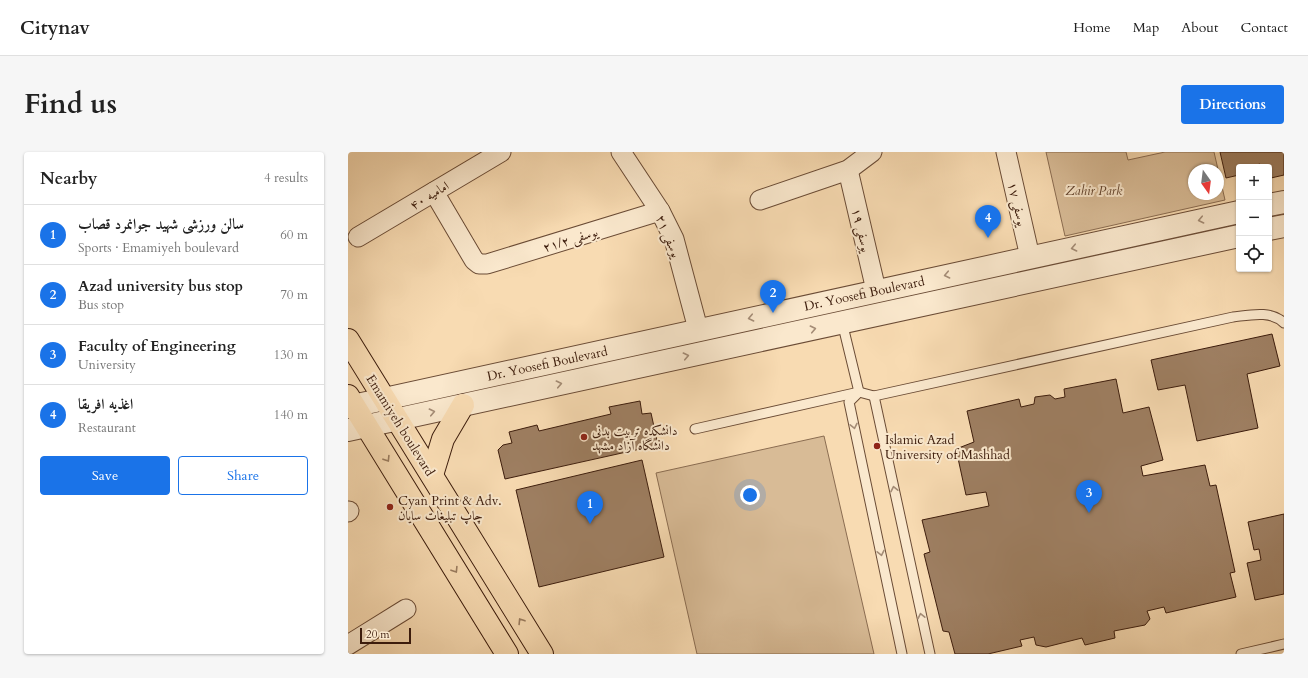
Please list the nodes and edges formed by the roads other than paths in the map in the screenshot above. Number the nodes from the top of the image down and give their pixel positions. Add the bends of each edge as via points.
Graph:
1 (501, 152) edge
2 (621, 152) edge
3 (872, 152) edge
4 (1006, 152) edge
5 (848, 170) junction
6 (434, 192) junction
7 (760, 200) dead end
8 (1284, 202) edge
9 (1272, 204) edge
10 (660, 211) junction
11 (1236, 213) edge
12 (1284, 226) edge
13 (1272, 228) edge
14 (358, 237) dead end
15 (1236, 237) edge
16 (1030, 257) junction
17 (876, 290) junction
18 (842, 322) junction
19 (1284, 323) edge
20 (698, 329) junction
21 (348, 340) edge
22 (859, 392) junction
23 (874, 396) junction
24 (384, 398) junction
25 (350, 403) edge
26 (462, 405) junction
27 (397, 419) junction
28 (357, 428) edge
29 (695, 429) dead end
30 (432, 475) junction
31 (406, 610) dead end
32 (1284, 644) edge
33 (348, 645) edge
34 (507, 654) edge
35 (542, 654) edge
36 (902, 654) edge
37 (930, 654) edge
38 (1241, 654) edge

1 - 6 street, امامیه ۴۰
2 - 10 street, یوسفی ۲۱
3 - 5 street
4 - 16 street, یوسفی ۱۷
5 - 7 street
5 - 17 street, یوسفی ۱۹
6 - 10 street, یوسفی ۲۱/۲ via 474,260 479,264 487,264
6 - 14 street, امامیه ۴۰
8 - 9 street
10 - 20 street, یوسفی ۲۱ via 674,240
11 -> 16 street, Dr. Yoosefi Boulevard
12 - 13 street
15 - 18 street, Dr. Yoosefi Boulevard
16 -> 17 street, Dr. Yoosefi Boulevard
17 -> 20 street, Dr. Yoosefi Boulevard
18 - 22 lane
26 -> 18 street, Dr. Yoosefi Boulevard
19 - 23 lane via 1265,314 1233,317
20 - 24 street, Dr. Yoosefi Boulevard
21 - 24 main road, Emamiyeh boulevard
22 - 23 lane
22 - 29 lane
22 -> 36 lane via 848,402
37 -> 23 lane
24 - 25 street, Dr. Yoosefi Boulevard
24 - 27 main road, Emamiyeh boulevard
25 - 28 main road
27 -> 26 street, Dr. Yoosefi Boulevard
26 - 30 main road via 443,439
27 - 28 street, Dr. Yoosefi Boulevard
27 - 30 main road, Emamiyeh boulevard
28 -> 34 main road
35 -> 30 main road, Emamiyeh boulevard
31 - 33 street
32 - 38 lane

